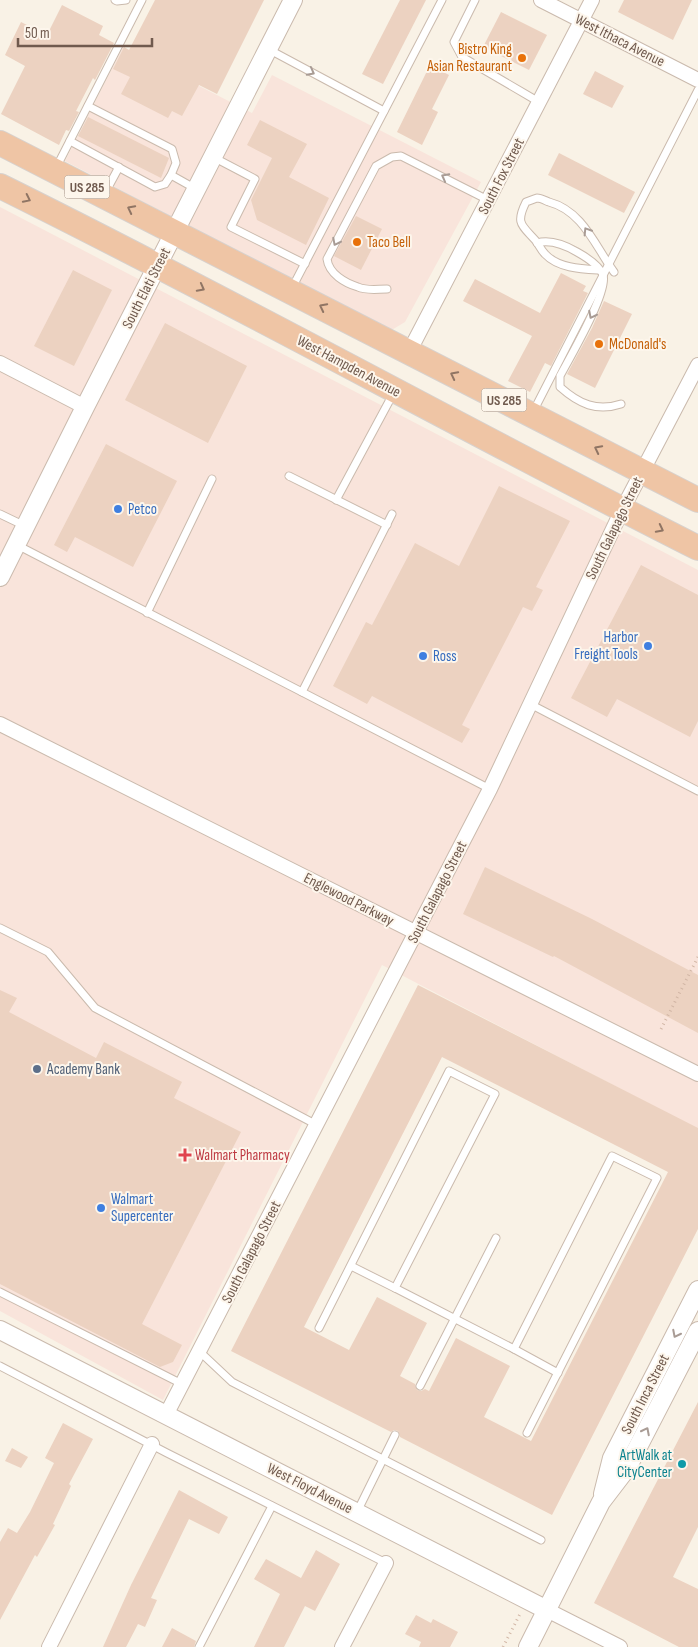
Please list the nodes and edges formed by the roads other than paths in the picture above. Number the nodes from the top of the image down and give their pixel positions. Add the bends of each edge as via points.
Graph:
1 (114, 0) edge
2 (126, 0) edge
3 (142, 0) edge
4 (293, 0) edge
5 (442, 0) edge
6 (475, 0) edge
7 (541, 0) edge
8 (592, 0) edge
9 (582, 21) junction
10 (268, 49) junction
11 (698, 80) edge
12 (698, 90) edge
13 (539, 102) junction
14 (88, 106) junction
15 (384, 111) junction
16 (70, 142) junction
17 (0, 143) edge
18 (213, 157) junction
19 (119, 167) junction
20 (55, 171) junction
21 (171, 175) junction
22 (0, 186) edge
23 (196, 190) junction
24 (103, 195) junction
25 (488, 200) junction
26 (175, 231) junction
27 (537, 243) junction
28 (305, 264) junction
29 (608, 265) junction
30 (158, 266) junction
31 (601, 272) junction
32 (614, 272) dead end
33 (386, 289) dead end
34 (291, 291) junction
35 (409, 352) junction
36 (0, 362) edge
37 (698, 365) edge
38 (395, 390) junction
39 (621, 404) dead end
40 (85, 406) junction
41 (532, 415) junction
42 (642, 471) junction
43 (289, 476) dead end
44 (212, 479) dead end
45 (336, 500) junction
46 (698, 500) edge
47 (622, 510) junction
48 (0, 514) edge
49 (392, 514) dead end
50 (387, 525) junction
51 (25, 526) junction
52 (16, 545) junction
53 (698, 548) edge
54 (0, 578) edge
55 (147, 612) junction
56 (302, 692) junction
57 (530, 704) junction
58 (0, 724) edge
59 (490, 789) junction
60 (698, 791) edge
61 (0, 928) edge
62 (417, 932) junction
63 (698, 1074) edge
64 (317, 1125) junction
65 (496, 1238) dead end
66 (351, 1266) junction
67 (395, 1288) junction
68 (698, 1290) edge
69 (0, 1292) edge
70 (454, 1318) junction
71 (319, 1328) dead end
72 (0, 1330) edge
73 (698, 1331) edge
74 (514, 1349) junction
75 (199, 1351) junction
76 (0, 1366) edge
77 (558, 1373) junction
78 (182, 1384) junction
79 (420, 1386) dead end
80 (166, 1415) junction
81 (527, 1433) dead end
82 (395, 1435) dead end
83 (152, 1444) junction
84 (383, 1459) junction
85 (601, 1502) junction
86 (272, 1506) junction
87 (356, 1512) junction
88 (541, 1540) dead end
89 (386, 1563) joint
90 (548, 1610) junction
91 (49, 1647) edge
92 (199, 1647) edge
93 (342, 1647) edge
94 (528, 1647) edge
95 (620, 1647) edge

1 - 2 lane
3 - 14 lane
4 - 10 street, South Elati Street
5 - 15 lane
6 - 13 lane via 454,42 462,57
7 - 9 street, West Ithaca Avenue
8 - 9 street, South Fox Street
9 - 11 street, West Ithaca Avenue
9 - 13 street, South Fox Street
10 -> 15 lane
10 - 18 street, South Elati Street
12 - 29 lane
13 - 25 street, South Fox Street
14 - 16 lane
14 - 21 lane via 172,149 176,163
15 - 28 lane
16 - 19 lane
16 - 20 lane
17 - 20 highway, US 285
18 - 23 street, South Elati Street
18 - 28 lane via 255,179 231,227
19 - 21 lane via 156,187 165,184
19 - 24 lane
20 - 24 highway, US 285
21 - 23 lane
22 -> 30 highway, West Hampden Avenue / US 285
23 - 26 street, South Elati Street
26 -> 24 highway, US 285
25 -> 33 lane via 401,156 376,166 327,260 331,271 359,288
25 - 35 street, South Fox Street
26 - 30 street, South Elati Street
26 - 34 highway, US 285
29 -> 27 lane via 581,222 569,210 537,198 526,202 520,215 521,227
27 - 31 lane via 545,254 565,266
27 - 31 lane via 546,240 573,250
28 - 34 lane
29 - 31 lane
29 - 32 lane
30 -> 38 highway, West Hampden Avenue / US 285
30 - 40 street, South Elati Street
31 -> 39 lane via 604,283 596,308 560,376 560,387 590,406 608,408
31 - 41 lane
35 -> 34 highway, US 285
41 -> 35 highway, US 285
36 - 40 street
37 - 42 street, South Galapago Street
38 - 45 lane
38 - 47 highway, West Hampden Avenue / US 285
40 - 51 street, South Elati Street
42 -> 41 highway, US 285
42 - 46 highway, US 285
42 - 47 street, South Galapago Street
43 - 45 lane
44 - 55 lane
45 - 50 lane
47 -> 53 highway, West Hampden Avenue / US 285
47 - 57 street, South Galapago Street
48 - 51 lane
49 - 50 lane
50 - 56 lane
51 - 52 street, South Elati Street
52 - 54 street, South Elati Street
52 - 55 lane
55 - 56 lane
56 - 59 lane
57 - 59 street, South Galapago Street
57 - 60 lane
58 - 62 street, Englewood Parkway
59 - 62 street, South Galapago Street
61 - 64 lane via 48,952 96,1008
62 - 63 street, Englewood Parkway
62 - 64 street, South Galapago Street
64 - 75 street, South Galapago Street
65 - 70 lane
66 - 67 lane
66 - 67 lane via 449,1070 494,1094
66 - 71 lane
67 - 70 lane
68 -> 85 street, South Inca Street via 612,1458
69 - 78 lane
70 - 74 lane
70 - 79 lane
72 - 80 street, West Floyd Avenue
85 -> 73 street, South Inca Street via 627,1468
74 - 77 lane
74 - 77 lane via 612,1156 657,1178
75 - 78 street, South Galapago Street
75 - 84 lane via 232,1382
76 - 83 lane
77 - 81 lane
78 - 80 street, South Galapago Street
80 - 87 street, West Floyd Avenue
82 - 84 lane
83 - 86 lane
83 - 91 street
84 - 87 lane
84 - 88 lane
85 - 90 street, South Inca Street
86 - 89 lane
86 - 92 lane
87 - 90 street, West Floyd Avenue
89 - 93 street
90 - 94 street, South Inca Street
90 - 95 street, West Floyd Avenue

